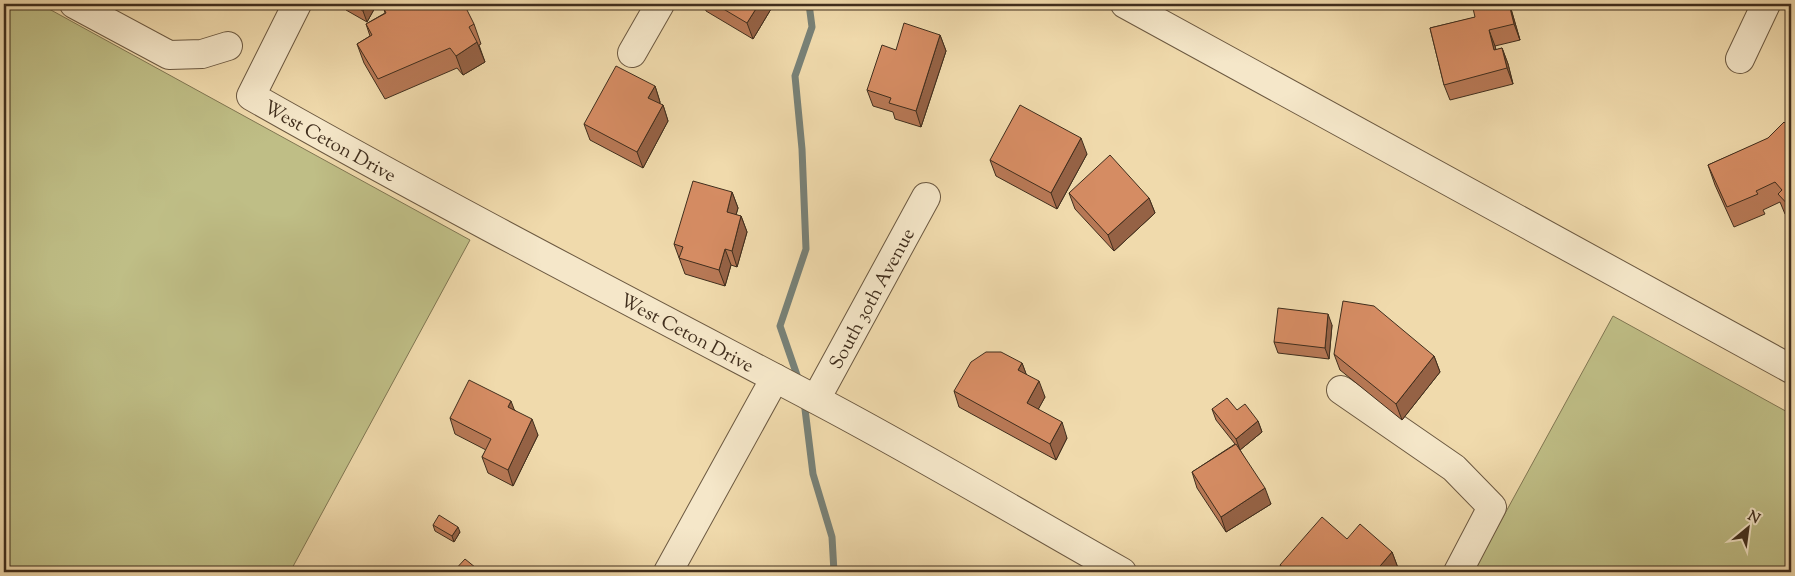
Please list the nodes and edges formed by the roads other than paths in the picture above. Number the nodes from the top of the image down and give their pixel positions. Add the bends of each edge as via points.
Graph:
1 (74, 4) edge
2 (297, 4) edge
3 (660, 4) edge
4 (1125, 4) edge
5 (1766, 4) edge
6 (228, 46) dead end
7 (632, 53) dead end
8 (1740, 59) dead end
9 (926, 197) dead end
10 (1791, 369) edge
11 (775, 378) junction
12 (1341, 390) dead end
13 (816, 399) junction
14 (668, 572) edge
15 (1122, 572) edge
16 (1458, 572) edge

1 - 6 street via 169,55 202,54
2 - 11 street, West Ceton Drive via 252,96 379,168
3 - 7 street
4 - 10 street
5 - 8 street
9 - 13 street, South 30th Avenue
11 - 13 street, West Ceton Drive
11 - 14 street
12 - 16 street via 1454,468 1492,507
13 - 15 street, West Ceton Drive

